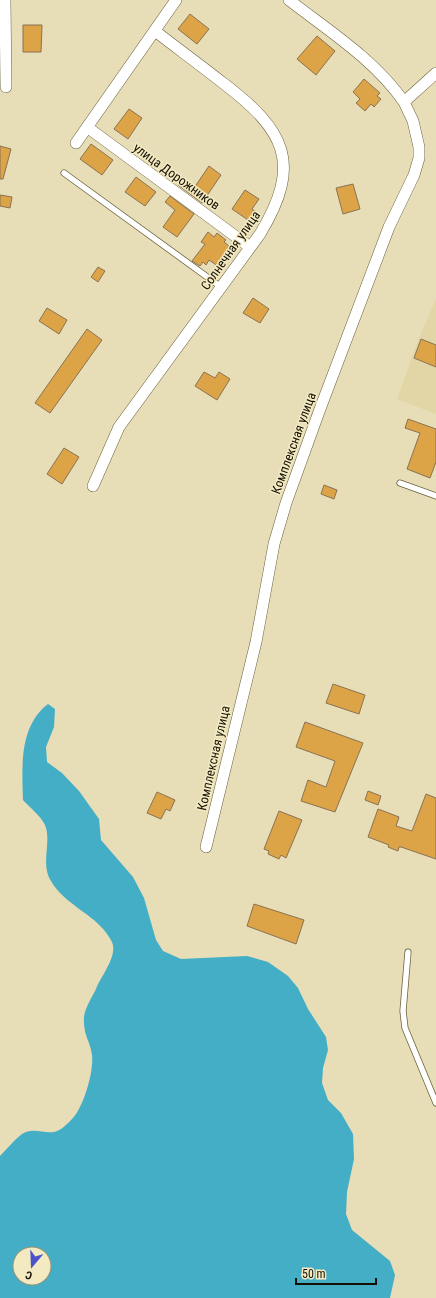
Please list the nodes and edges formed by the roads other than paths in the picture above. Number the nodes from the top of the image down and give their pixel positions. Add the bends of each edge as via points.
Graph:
1 (5, 0) edge
2 (176, 0) edge
3 (289, 0) edge
4 (155, 31) junction
5 (436, 73) edge
6 (6, 87) dead end
7 (404, 102) junction
8 (87, 127) junction
9 (76, 143) dead end
10 (64, 173) dead end
11 (250, 247) junction
12 (222, 288) junction
13 (400, 483) dead end
14 (93, 486) dead end
15 (436, 496) edge
16 (206, 847) dead end
17 (408, 952) dead end
18 (436, 1103) edge

1 - 6 street
2 - 4 street
3 - 7 street, Комплексная улица via 373,66 392,84
4 - 8 street
4 - 11 street, Солнечная улица via 262,115 280,147 284,162 279,196 273,212
5 - 7 street
7 - 16 street, Комплексная улица via 413,122 419,158 414,175 389,227 286,503 274,544 256,642
8 - 9 street
8 - 11 street, улица Дорожников
10 - 12 lane
11 - 12 street, Солнечная улица
12 - 14 street, Солнечная улица via 119,427
13 - 15 lane
17 - 18 lane via 403,1011 405,1028

